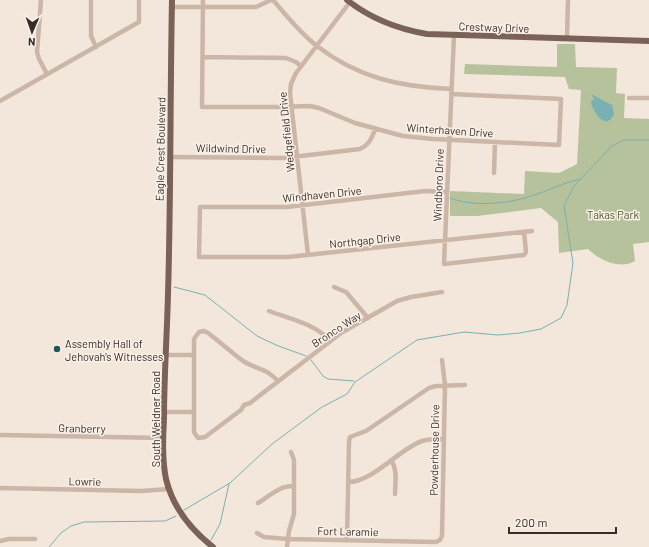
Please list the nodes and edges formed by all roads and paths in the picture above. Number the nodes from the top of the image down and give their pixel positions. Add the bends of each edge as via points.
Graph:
1 (41, 0) edge
2 (91, 0) edge
3 (139, 0) edge
4 (172, 0) edge
5 (204, 0) edge
6 (272, 0) edge
7 (568, 0) edge
8 (348, 1) edge
9 (172, 7) junction
10 (203, 7) junction
11 (454, 35) junction
12 (567, 39) junction
13 (649, 41) edge
14 (96, 46) junction
15 (317, 46) junction
16 (203, 57) junction
17 (301, 66) junction
18 (47, 74) junction
19 (451, 91) junction
20 (629, 98) dead end
21 (649, 98) edge
22 (0, 101) edge
23 (292, 106) junction
24 (375, 129) junction
25 (449, 140) junction
26 (495, 142) junction
27 (297, 156) junction
28 (170, 157) junction
29 (494, 173) dead end
30 (446, 192) junction
31 (303, 205) junction
32 (532, 231) dead end
33 (524, 232) junction
34 (445, 241) junction
35 (308, 255) junction
36 (199, 257) joint
37 (334, 287) dead end
38 (442, 292) dead end
39 (168, 298) joint
40 (269, 311) dead end
41 (368, 318) junction
42 (330, 341) junction
43 (165, 355) junction
44 (194, 355) junction
45 (442, 360) dead end
46 (278, 381) junction
47 (444, 385) junction
48 (465, 385) dead end
49 (164, 412) junction
50 (194, 412) junction
51 (0, 436) edge
52 (163, 438) junction
53 (443, 439) junction
54 (291, 452) dead end
55 (391, 460) junction
56 (348, 482) junction
57 (294, 486) junction
58 (0, 488) edge
59 (169, 489) junction
60 (395, 494) dead end
61 (258, 503) dead end
62 (257, 533) dead end
63 (35, 539) dead end
64 (287, 539) junction
65 (347, 540) junction
66 (440, 540) joint
67 (0, 541) edge
68 (395, 541) junction
69 (213, 547) edge
70 (287, 547) edge
71 (395, 547) edge

1 - 18 street via 37,52
2 - 14 street via 91,36
3 - 14 street via 139,22
4 - 9 main road, Eagle Crest Boulevard
5 - 10 street
6 - 10 street via 256,7
6 - 15 street
7 - 12 street
8 - 11 main road, Crestway Drive via 363,12 398,28 427,34
8 - 15 street, Wedgefield Drive
9 - 10 street
9 - 28 main road, Eagle Crest Boulevard
10 - 16 street
11 - 12 main road, Crestway Drive
11 - 19 street, Windboro Drive
12 - 13 main road, Crestway Drive
14 - 18 street
15 - 17 street, Wedgefield Drive
15 - 19 street via 370,76 388,82
16 - 17 street via 286,58
16 - 23 street, Winterhaven Drive via 202,107
17 - 23 street, Wedgefield Drive via 291,84
18 - 22 street
19 - 25 street, Windboro Drive
19 - 26 street, Winterhaven Drive via 561,99 559,145
20 - 21 street
23 - 24 street, Winterhaven Drive via 315,107
23 - 27 street, Wedgefield Drive
24 - 25 street, Winterhaven Drive via 403,136
24 - 27 street, Wildwind Drive via 372,138 360,149
25 - 26 street, Winterhaven Drive
25 - 30 street, Windboro Drive
26 - 29 street
27 - 28 street, Wildwind Drive
27 - 31 street, Wedgefield Drive
28 - 39 main road, Eagle Crest Boulevard
30 - 31 street, Windhaven Drive via 426,191
30 - 34 street, Windboro Drive
31 - 35 street, Wedgefield Drive
31 - 36 street, Windhaven Drive via 200,207
32 - 33 street, Northgap Drive
33 - 34 street, Northgap Drive
33 - 34 street, Windboro Drive via 524,255 444,264
34 - 35 street, Northgap Drive
35 - 36 street, Northgap Drive via 271,258
37 - 41 street via 346,292
38 - 41 street, Bronco Way via 404,299
39 - 43 main road, South Weidner Road
40 - 42 street via 312,327
41 - 42 street, Bronco Way
42 - 46 street, Bronco Way
43 - 44 street
43 - 49 main road, South Weidner Road
44 - 46 street via 194,339 199,332 204,331 244,362 272,374
44 - 50 street
45 - 47 street, Powderhouse Drive
46 - 50 street, Bronco Way via 247,408 205,437 198,438 194,432
47 - 48 street
47 - 53 street, Powderhouse Drive
47 - 56 street via 429,388 366,431 350,437
49 - 50 street
49 - 52 main road, South Weidner Road
51 - 52 street, Granberry
52 - 59 main road, South Weidner Road
53 - 55 street via 423,441
53 - 66 street, Powderhouse Drive
54 - 57 street via 294,460
55 - 56 street via 364,479
55 - 60 street via 396,470
56 - 65 street
57 - 61 street via 282,487
57 - 64 street via 294,514
58 - 59 street, Lowrie via 140,491
59 - 69 main road, South Weidner Road via 182,517
62 - 64 street, Fort Laramie via 264,537
63 - 67 street
64 - 65 street, Fort Laramie
64 - 70 street
65 - 68 street, Fort Laramie
66 - 68 street, Fort Laramie
68 - 71 street

